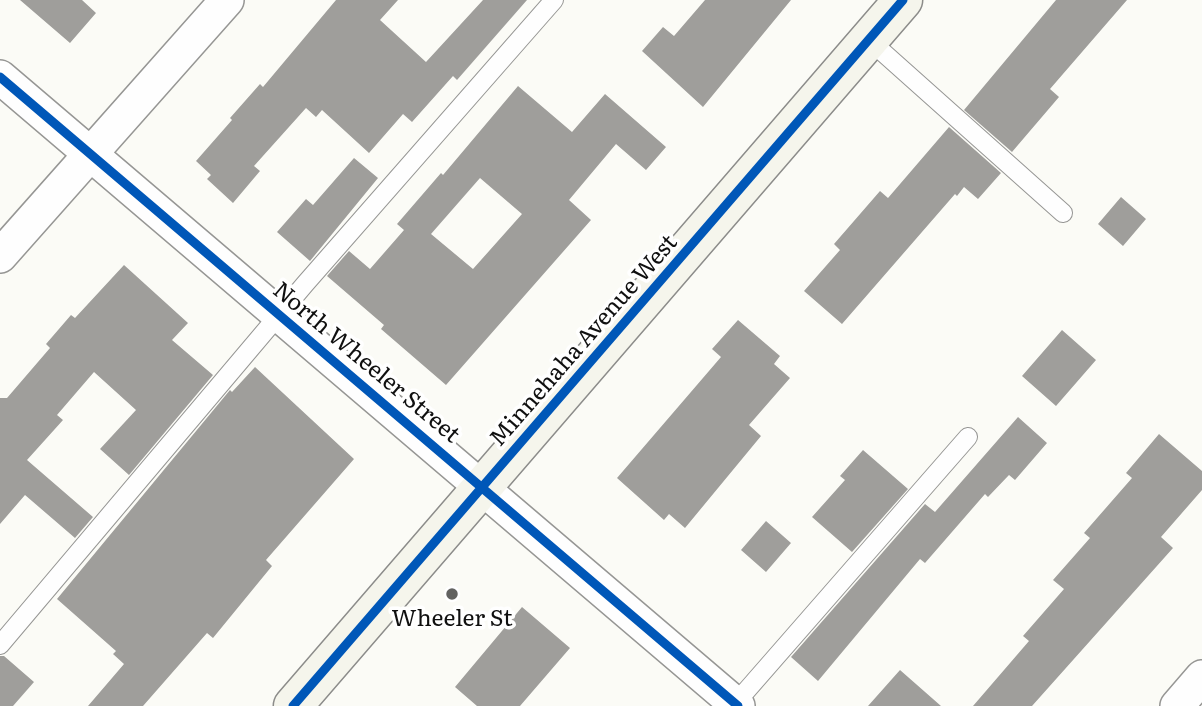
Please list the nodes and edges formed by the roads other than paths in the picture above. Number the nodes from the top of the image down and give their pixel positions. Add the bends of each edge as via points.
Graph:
1 (227, 0) edge
2 (554, 0) edge
3 (903, 0) edge
4 (868, 39) junction
5 (3, 86) edge
6 (88, 155) junction
7 (1063, 213) dead end
8 (0, 256) edge
9 (279, 316) junction
10 (968, 437) dead end
11 (483, 488) junction
12 (0, 645) edge
13 (1202, 677) edge
14 (735, 705) edge
15 (293, 706) edge
16 (1177, 706) edge

1 - 6 street
2 - 9 lane
3 - 4 street, Minnehaha Avenue West
4 - 7 lane
4 - 11 street, Minnehaha Avenue West
5 - 6 street, North Wheeler Street
6 - 8 street
6 - 9 street, North Wheeler Street
9 - 11 street, North Wheeler Street
9 - 12 lane
10 - 14 lane
11 - 14 street, North Wheeler Street
11 - 15 street, Minnehaha Avenue West
13 - 16 street

